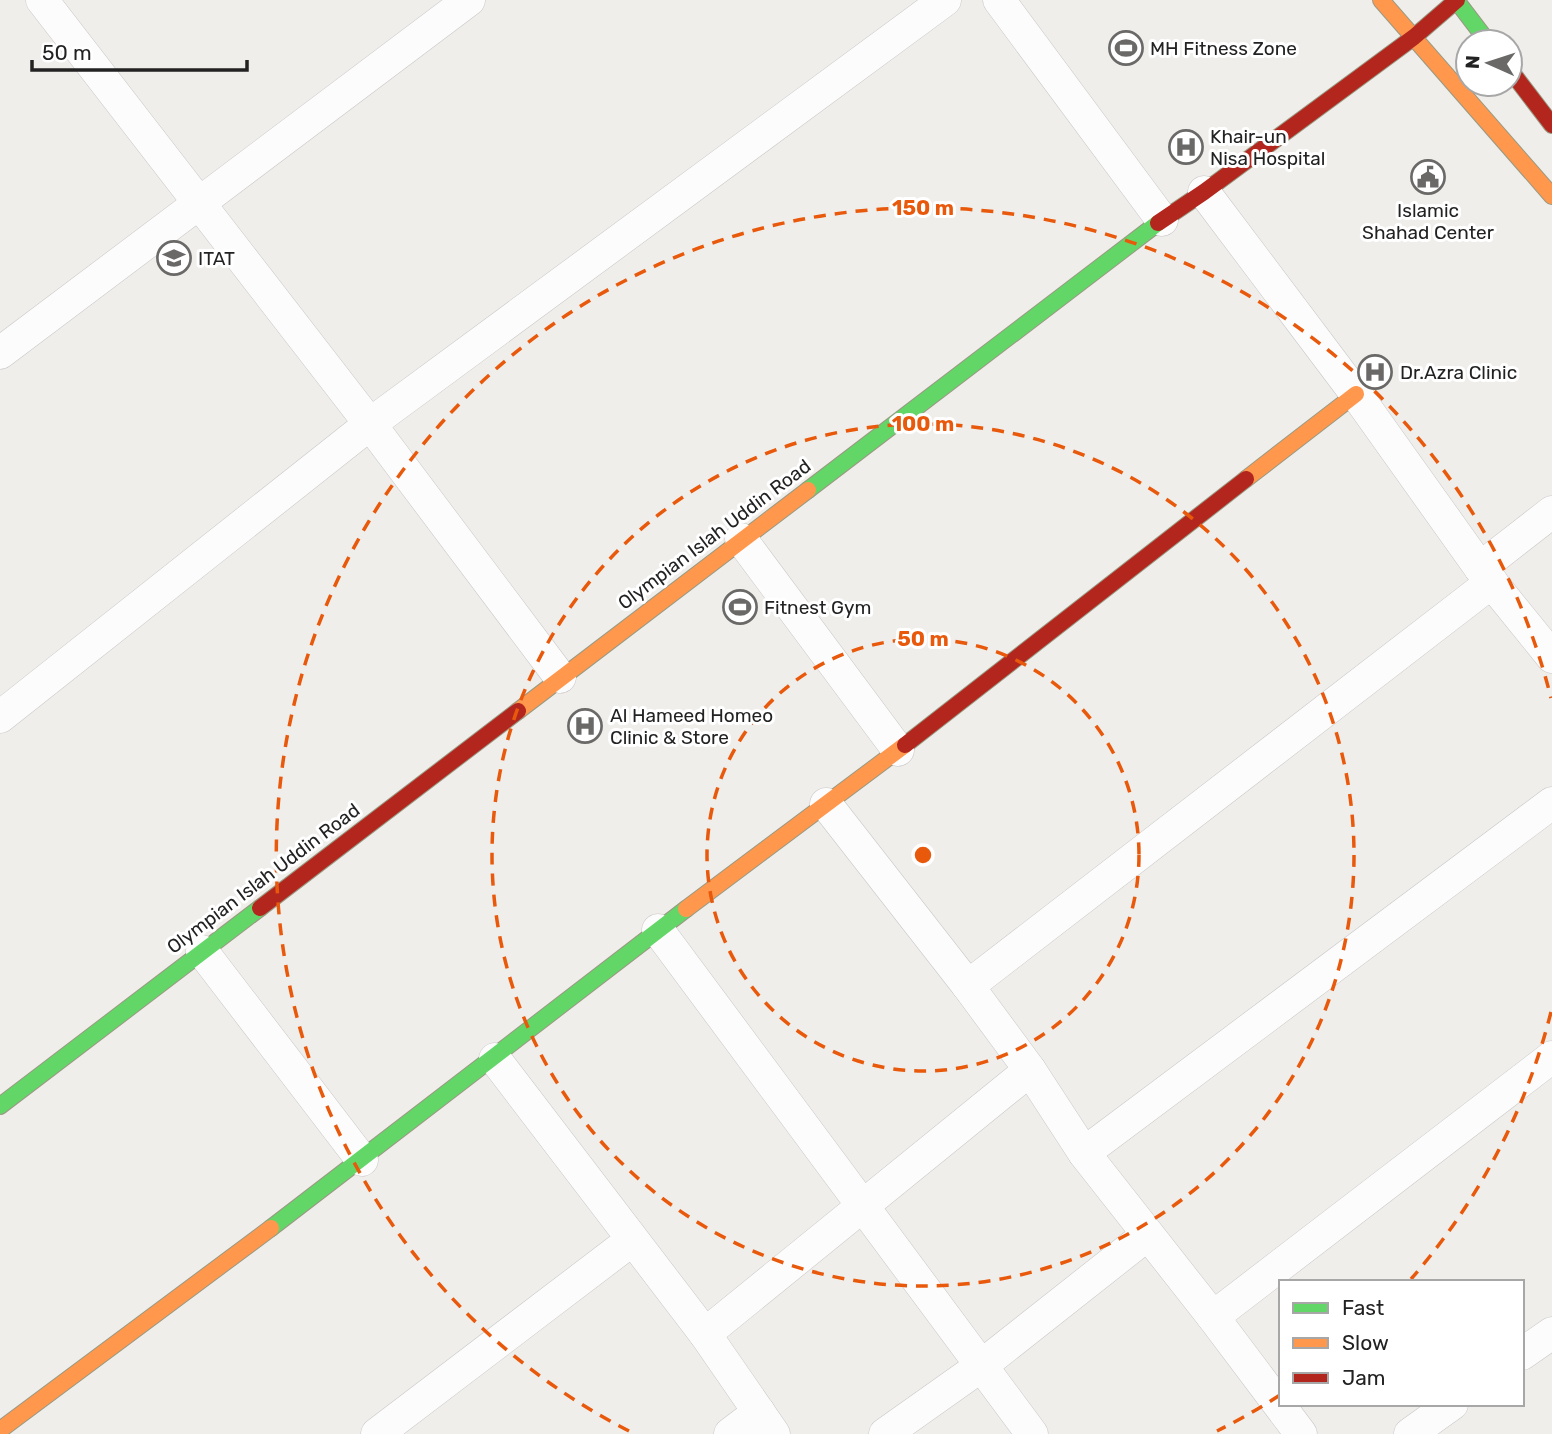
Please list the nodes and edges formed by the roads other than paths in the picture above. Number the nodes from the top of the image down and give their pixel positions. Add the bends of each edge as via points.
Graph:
1 (42, 0) edge
2 (469, 0) edge
3 (945, 0) edge
4 (999, 0) edge
5 (1381, 0) edge
6 (1457, 0) edge
7 (1478, 28) edge
8 (1414, 37) junction
9 (1524, 88) edge
10 (1552, 125) edge
11 (1204, 192) junction
12 (1552, 196) edge
13 (199, 204) junction
14 (1162, 220) junction
15 (0, 354) edge
16 (1356, 394) junction
17 (370, 424) junction
18 (1552, 512) edge
19 (741, 540) junction
20 (1486, 575) junction
21 (1552, 657) edge
22 (560, 677) junction
23 (0, 717) edge
24 (898, 750) junction
25 (1552, 803) edge
26 (826, 804) junction
27 (658, 930) junction
28 (202, 951) junction
29 (968, 986) junction
30 (1552, 1057) edge
31 (495, 1059) junction
32 (1030, 1070) junction
33 (0, 1106) edge
34 (1084, 1153) junction
35 (362, 1160) junction
36 (862, 1208) junction
37 (1147, 1236) junction
38 (632, 1240) junction
39 (1213, 1317) junction
40 (1552, 1333) edge
41 (705, 1334) junction
42 (1524, 1353) edge
43 (981, 1366) junction
44 (1279, 1405) edge
45 (1280, 1406) edge
46 (1449, 1406) edge
47 (767, 1423) edge
48 (0, 1430) edge
49 (377, 1434) edge
50 (730, 1434) edge
51 (885, 1434) edge
52 (1032, 1434) edge
53 (1301, 1434) edge
54 (1410, 1434) edge

1 - 13 street
2 - 13 street
3 - 17 street
4 - 14 street
5 - 8 street
6 - 7 street
6 - 8 street, Olympian Islah Uddin Road
8 - 11 street, Olympian Islah Uddin Road
8 - 12 street
9 - 10 street
11 - 14 street, Olympian Islah Uddin Road
11 - 16 street
13 - 15 street
13 - 17 street
14 - 19 street, Olympian Islah Uddin Road
16 - 20 street
16 - 24 street
17 - 22 street
17 - 23 street
18 - 20 street
19 - 22 street, Olympian Islah Uddin Road
19 - 24 street
20 - 21 street
20 - 29 street
22 - 28 street, Olympian Islah Uddin Road
24 - 26 street
25 - 34 street
26 - 27 street
26 - 29 street
27 - 31 street
27 - 36 street
28 - 33 street, Olympian Islah Uddin Road
28 - 35 street
29 - 32 street
30 - 39 street
31 - 35 street
31 - 38 street
32 - 34 street
32 - 36 street
34 - 37 street
35 - 48 street
36 - 41 street
36 - 43 street
37 - 39 street
37 - 43 street
38 - 41 street
38 - 49 street
39 - 44 street
40 - 42 street
41 - 47 street
43 - 51 street
43 - 52 street
45 - 53 street
46 - 54 street
47 - 50 street

